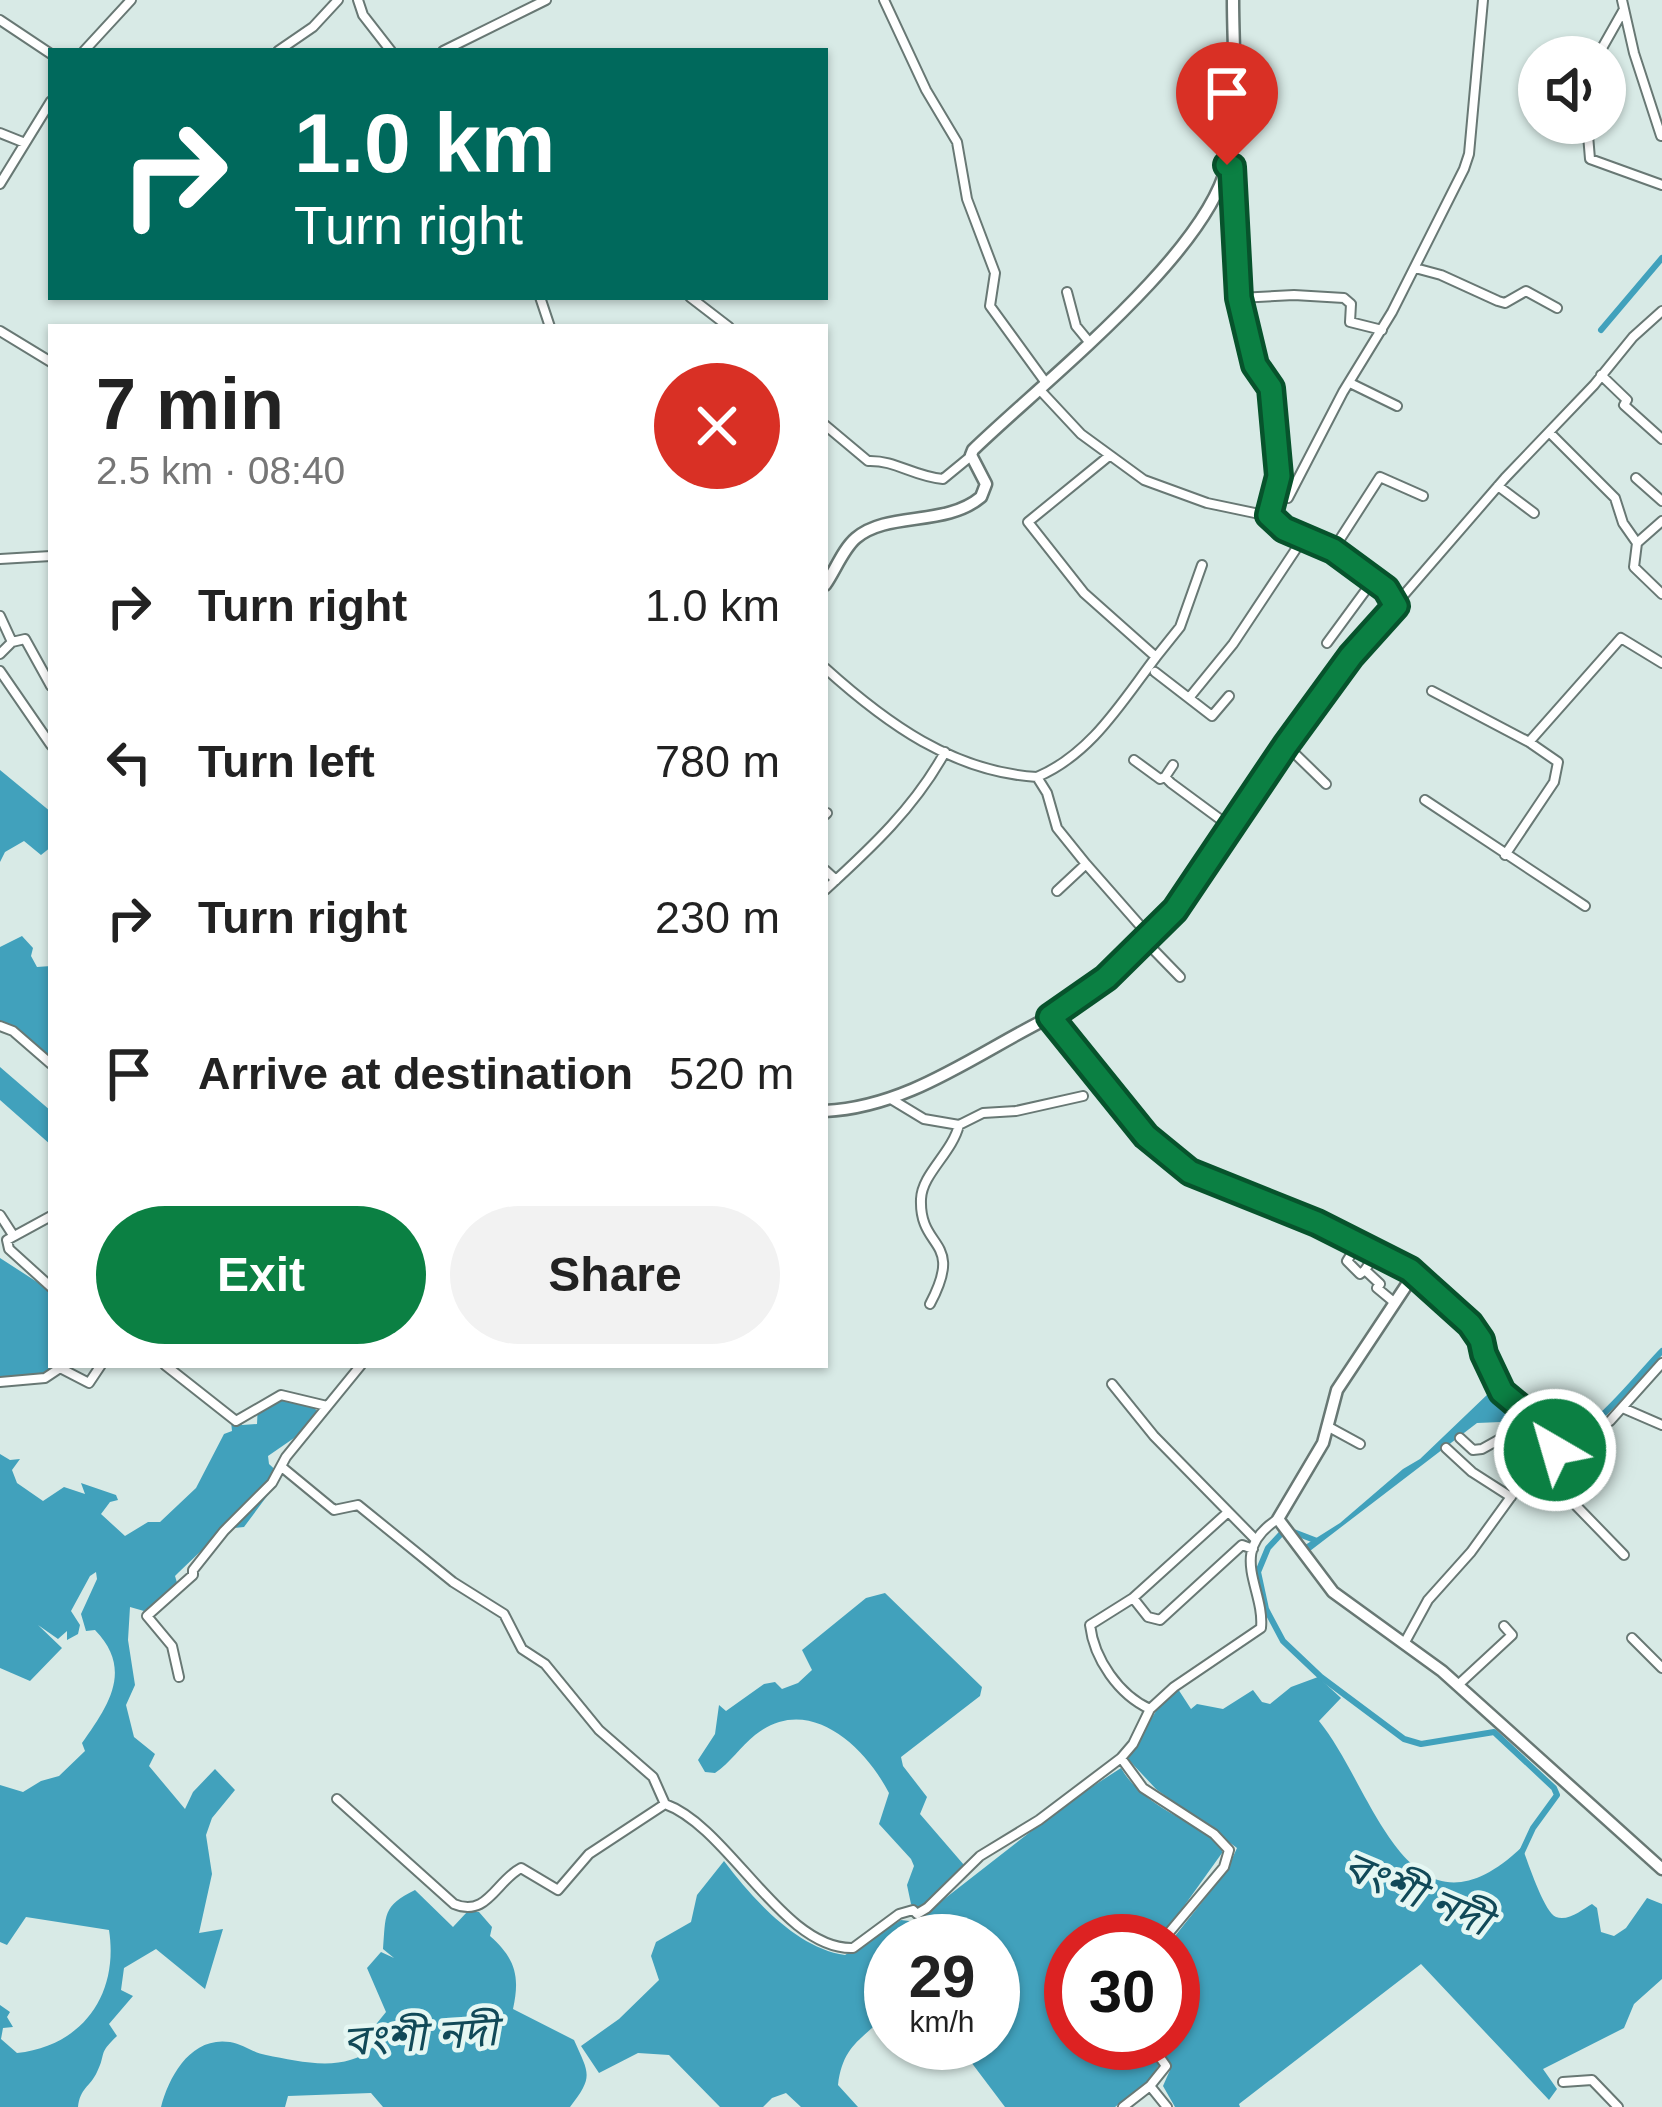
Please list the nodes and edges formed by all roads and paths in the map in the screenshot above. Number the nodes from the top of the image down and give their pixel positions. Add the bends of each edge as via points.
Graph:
1 (131, 0) edge
2 (338, 0) edge
3 (358, 0) edge
4 (546, 0) edge
5 (884, 0) edge
6 (1233, 0) edge
7 (1483, 0) edge
8 (1623, 4) edge
9 (0, 20) edge
10 (1607, 36) edge
11 (462, 40) junction
12 (87, 48) edge
13 (282, 48) edge
14 (389, 48) edge
15 (448, 48) edge
16 (465, 48) edge
17 (48, 52) edge
18 (48, 106) edge
19 (0, 133) edge
20 (1661, 136) edge
21 (25, 143) junction
22 (1589, 144) edge
23 (1227, 165) junction
24 (0, 184) edge
25 (1662, 185) edge
26 (1415, 268) junction
27 (1067, 292) dead end
28 (1239, 298) junction
29 (694, 300) edge
30 (1557, 308) dead end
31 (1662, 311) edge
32 (725, 324) edge
33 (1382, 330) junction
34 (0, 332) edge
35 (1090, 344) junction
36 (48, 360) edge
37 (1601, 375) junction
38 (1350, 383) junction
39 (1043, 386) junction
40 (1397, 406) dead end
41 (828, 428) edge
42 (1550, 433) junction
43 (1662, 440) edge
44 (971, 455) junction
45 (1109, 456) junction
46 (1636, 478) dead end
47 (1498, 486) junction
48 (1423, 496) dead end
49 (1288, 498) dead end
50 (1662, 501) edge
51 (1534, 514) dead end
52 (1269, 515) junction
53 (1662, 521) edge
54 (1304, 537) junction
55 (1637, 543) junction
56 (1333, 550) junction
57 (48, 556) edge
58 (0, 559) edge
59 (1202, 565) dead end
60 (1374, 579) junction
61 (828, 580) edge
62 (1662, 595) edge
63 (1396, 606) junction
64 (0, 616) edge
65 (12, 642) junction
66 (1327, 643) dead end
67 (0, 654) edge
68 (1156, 657) junction
69 (1662, 663) edge
70 (0, 671) edge
71 (828, 671) edge
72 (1156, 672) dead end
73 (48, 681) edge
74 (1432, 691) dead end
75 (1229, 697) dead end
76 (1190, 698) junction
77 (48, 741) edge
78 (1529, 742) junction
79 (1286, 745) junction
80 (945, 752) junction
81 (1134, 760) dead end
82 (1173, 765) dead end
83 (1037, 777) junction
84 (1166, 777) junction
85 (1326, 784) dead end
86 (1425, 800) dead end
87 (1232, 828) junction
88 (1504, 855) junction
89 (1086, 864) junction
90 (828, 873) edge
91 (836, 880) junction
92 (828, 887) edge
93 (1058, 891) dead end
94 (1586, 906) dead end
95 (1148, 940) junction
96 (1180, 977) dead end
97 (1050, 1017) junction
98 (0, 1026) edge
99 (48, 1061) edge
100 (1083, 1096) dead end
101 (891, 1099) junction
102 (828, 1110) edge
103 (959, 1125) junction
104 (0, 1215) edge
105 (48, 1218) edge
106 (14, 1235) junction
107 (1357, 1245) junction
108 (1377, 1252) junction
109 (1365, 1270) junction
110 (1413, 1274) junction
111 (48, 1284) edge
112 (1395, 1303) junction
113 (930, 1304) dead end
114 (1662, 1363) edge
115 (60, 1368) edge
116 (60, 1368) edge
117 (99, 1368) edge
118 (169, 1368) edge
119 (359, 1368) edge
120 (0, 1382) edge
121 (1112, 1384) dead end
122 (327, 1406) junction
123 (1625, 1409) junction
124 (1662, 1425) edge
125 (1327, 1426) junction
126 (1460, 1438) dead end
127 (1360, 1444) dead end
128 (1555, 1444) junction
129 (1446, 1448) dead end
130 (1539, 1458) junction
131 (283, 1468) junction
132 (1531, 1469) junction
133 (1510, 1497) junction
134 (1227, 1513) junction
135 (1279, 1521) junction
136 (1255, 1545) junction
137 (1624, 1556) dead end
138 (1133, 1598) junction
139 (1504, 1626) dead end
140 (1632, 1638) dead end
141 (1405, 1642) junction
142 (1662, 1668) edge
143 (178, 1677) dead end
144 (1458, 1685) junction
145 (1150, 1709) junction
146 (1121, 1758) junction
147 (337, 1799) dead end
148 (665, 1804) junction
149 (1662, 1870) edge
150 (1185, 1914) edge
151 (1163, 2070) edge
152 (1563, 2082) dead end
153 (1150, 2086) junction
154 (1123, 2107) edge
155 (1167, 2107) edge
156 (1618, 2107) edge

1 - 12 street
2 - 13 street
3 - 14 street
4 - 11 street
5 - 39 street via 957,142 995,273 990,306
6 - 23 main road
7 - 26 street via 1469,154
8 - 10 street
8 - 20 street
9 - 17 street
11 - 15 street
11 - 16 street
18 - 21 street
19 - 21 street
21 - 24 street
22 - 25 street via 1590,159
23 - 28 street
23 - 35 main road via 1178,248
26 - 30 street via 1498,302 1526,291
26 - 33 street
27 - 35 street
28 - 33 street via 1345,298 1350,322
28 - 52 street via 1255,365 1271,388 1279,476
29 - 32 street
31 - 37 street
33 - 38 street
34 - 36 street
35 - 39 main road
37 - 42 street
37 - 43 street
38 - 40 street
38 - 49 street
39 - 44 main road
39 - 45 street
41 - 44 street via 868,461 887,460 914,476 947,478
42 - 47 street
42 - 55 street via 1615,498
44 - 61 main road via 986,484 975,502 861,534
45 - 52 street via 1144,480
45 - 68 street via 1028,524 1084,593
46 - 50 street
47 - 51 street
47 - 63 street
48 - 56 street via 1380,477
52 - 54 street
53 - 55 street
54 - 56 street
54 - 76 street
55 - 62 street via 1634,567
56 - 60 street
57 - 58 street
59 - 68 street via 1180,627
60 - 63 street
60 - 66 street
63 - 79 street
64 - 65 street
65 - 67 street
65 - 73 street via 25,640
68 - 83 street via 1085,748
69 - 78 street via 1622,638
70 - 77 street
71 - 80 street via 914,739
72 - 76 street
74 - 78 street
75 - 76 street via 1212,716
78 - 88 street via 1558,762 1556,777
79 - 85 street
79 - 87 street
80 - 83 street via 1002,776
80 - 91 street via 926,787
81 - 84 street
82 - 84 street
83 - 89 street via 1057,828
84 - 87 street
86 - 88 street
87 - 95 street
88 - 94 street
89 - 93 street
89 - 95 street
90 - 91 street
91 - 92 street
95 - 96 street
95 - 97 street
97 - 101 main road
97 - 107 main road via 1173,1160
98 - 99 street
100 - 103 street via 983,1113
101 - 102 main road
101 - 103 street
103 - 113 street via 921,1201 946,1263
104 - 106 street
105 - 106 street
106 - 111 street via 9,1249
107 - 108 main road
107 - 109 street via 1347,1261
108 - 109 street
108 - 110 main road
109 - 112 street
110 - 112 main road
110 - 128 street via 1470,1324 1502,1392
112 - 125 main road via 1337,1390
114 - 123 street
115 - 117 street via 88,1382
116 - 120 street via 45,1378
118 - 122 street via 236,1421 281,1395
119 - 122 street
121 - 134 street
122 - 131 street
123 - 124 street
123 - 128 street via 1584,1438
125 - 127 street
125 - 135 main road
126 - 130 street via 1473,1450 1500,1439
128 - 130 street
129 - 133 street
130 - 132 street
131 - 143 street via 193,1575 147,1616 172,1646
131 - 148 street via 334,1510 358,1505 504,1614 522,1649 653,1777
132 - 133 street
132 - 137 street
133 - 141 street via 1428,1600
134 - 136 street
134 - 138 street
135 - 136 street
135 - 141 main road via 1334,1592
136 - 138 street via 1242,1545 1160,1620
136 - 145 street via 1261,1628
138 - 145 street via 1090,1624 1098,1654 1124,1691
139 - 144 street via 1512,1635
140 - 142 street
141 - 144 main road
144 - 149 main road
145 - 146 street
146 - 148 street via 980,1856 926,1908 899,1914 847,1949 809,1934 689,1815
146 - 150 street via 1151,1795 1229,1850
147 - 148 street via 454,1904 470,1909 521,1868 558,1890 589,1854
151 - 153 street
152 - 156 street via 1592,2080
153 - 154 street
153 - 155 street

